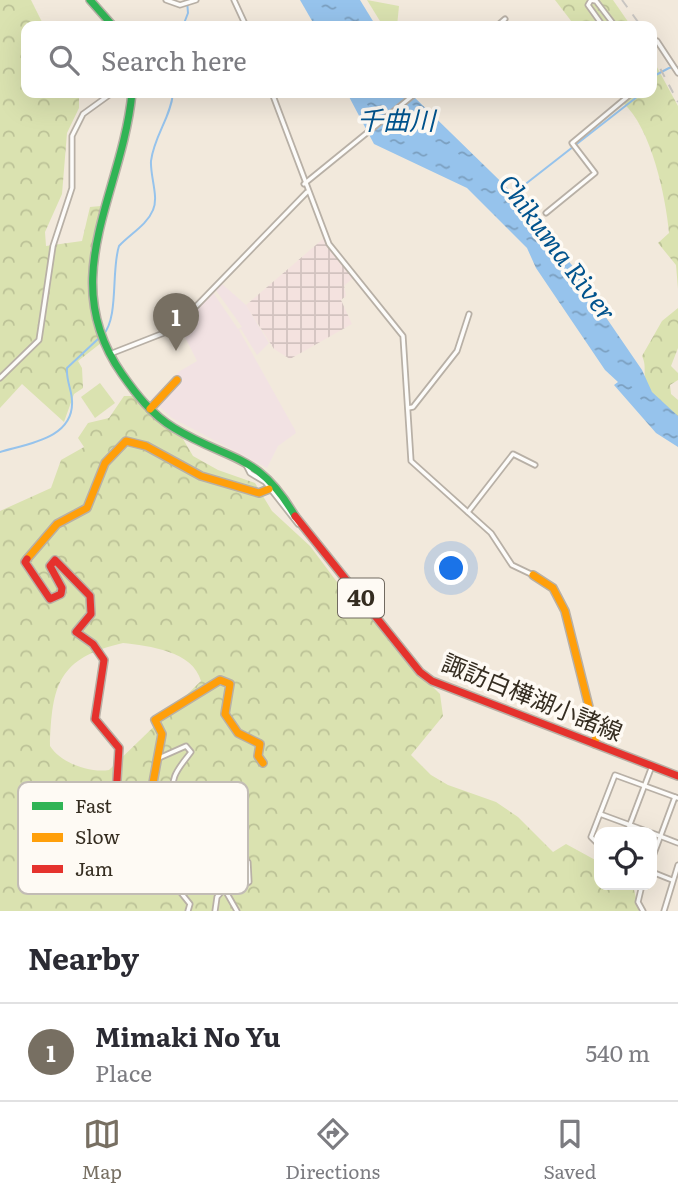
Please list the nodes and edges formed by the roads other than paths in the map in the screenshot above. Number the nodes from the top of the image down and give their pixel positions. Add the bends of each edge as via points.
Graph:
1 (90, 0) edge
2 (166, 0) edge
3 (234, 0) edge
4 (591, 0) edge
5 (194, 1) edge
6 (505, 19) dead end
7 (109, 21) edge
8 (244, 21) edge
9 (503, 21) edge
10 (599, 21) edge
11 (611, 21) edge
12 (657, 41) dead end
13 (675, 68) edge
14 (105, 98) edge
15 (131, 98) edge
16 (274, 98) edge
17 (410, 98) edge
18 (626, 98) edge
19 (304, 184) junction
20 (307, 192) junction
21 (546, 213) dead end
22 (469, 314) dead end
23 (109, 354) junction
24 (0, 378) edge
25 (177, 380) dead end
26 (150, 408) junction
27 (408, 408) junction
28 (246, 464) junction
29 (535, 464) dead end
30 (270, 489) junction
31 (468, 512) junction
32 (300, 524) junction
33 (533, 576) joint
34 (595, 744) junction
35 (155, 760) junction
36 (262, 763) dead end
37 (652, 766) junction
38 (678, 776) edge
39 (117, 782) edge
40 (153, 782) edge
41 (174, 782) edge
42 (645, 786) junction
43 (677, 798) edge
44 (600, 814) junction
45 (630, 825) junction
46 (595, 827) edge
47 (635, 827) edge
48 (657, 836) edge
49 (660, 837) junction
50 (678, 843) edge
51 (657, 845) edge
52 (248, 862) edge
53 (678, 865) edge
54 (657, 874) edge
55 (673, 880) junction
56 (248, 882) edge
57 (641, 890) edge
58 (182, 894) edge
59 (221, 894) edge
60 (227, 894) edge
61 (188, 911) edge
62 (215, 911) edge
63 (237, 911) edge
64 (643, 911) edge
65 (664, 911) edge

1 - 7 street
2 - 5 street
3 - 8 street
4 - 10 street via 588,5
4 - 11 street
6 - 9 street
12 - 13 street
14 - 24 street via 83,114 72,136 72,188 50,256 38,340
15 - 23 street, 諏訪白樺湖小諸線 / 40 via 120,169 94,258 91,300
16 - 19 street
17 - 19 street
18 - 21 street via 572,143 595,173
19 - 20 street
20 - 23 street via 174,329
20 - 27 street via 332,250 403,336
22 - 27 street via 457,351
23 - 26 street, 諏訪白樺湖小諸線 / 40
25 - 26 street
26 - 28 street, 諏訪白樺湖小諸線 / 40 via 171,426
27 - 31 street via 411,461
28 - 30 street
28 - 32 street, 諏訪白樺湖小諸線 / 40 via 271,480
29 - 31 street via 513,454
30 - 32 street
30 - 39 street via 259,493 200,475 126,441 105,463 87,508 57,524 26,559 51,598 62,589 50,566 55,560 89,592 91,614 76,632 93,644 104,660 95,719 119,748
31 - 33 street via 491,533 512,565
32 - 34 street, 諏訪白樺湖小諸線 / 40 via 432,681
33 - 34 street via 553,588 565,611
34 - 37 street, 諏訪白樺湖小諸線 / 40
35 - 36 street via 162,734 155,720 220,680 230,684 225,715 238,733 257,740
35 - 40 street
35 - 41 street via 189,748 191,754 176,767
37 - 38 street, 諏訪白樺湖小諸線 / 40
37 - 42 street
42 - 43 street
42 - 44 street via 615,775
42 - 45 street
43 - 49 street
44 - 45 street
44 - 46 street
45 - 47 street
48 - 49 street
49 - 50 street
49 - 51 street
52 - 56 street
53 - 55 street
54 - 55 street
55 - 65 street
57 - 64 street via 638,902
58 - 61 street via 190,904
59 - 62 street
60 - 63 street

